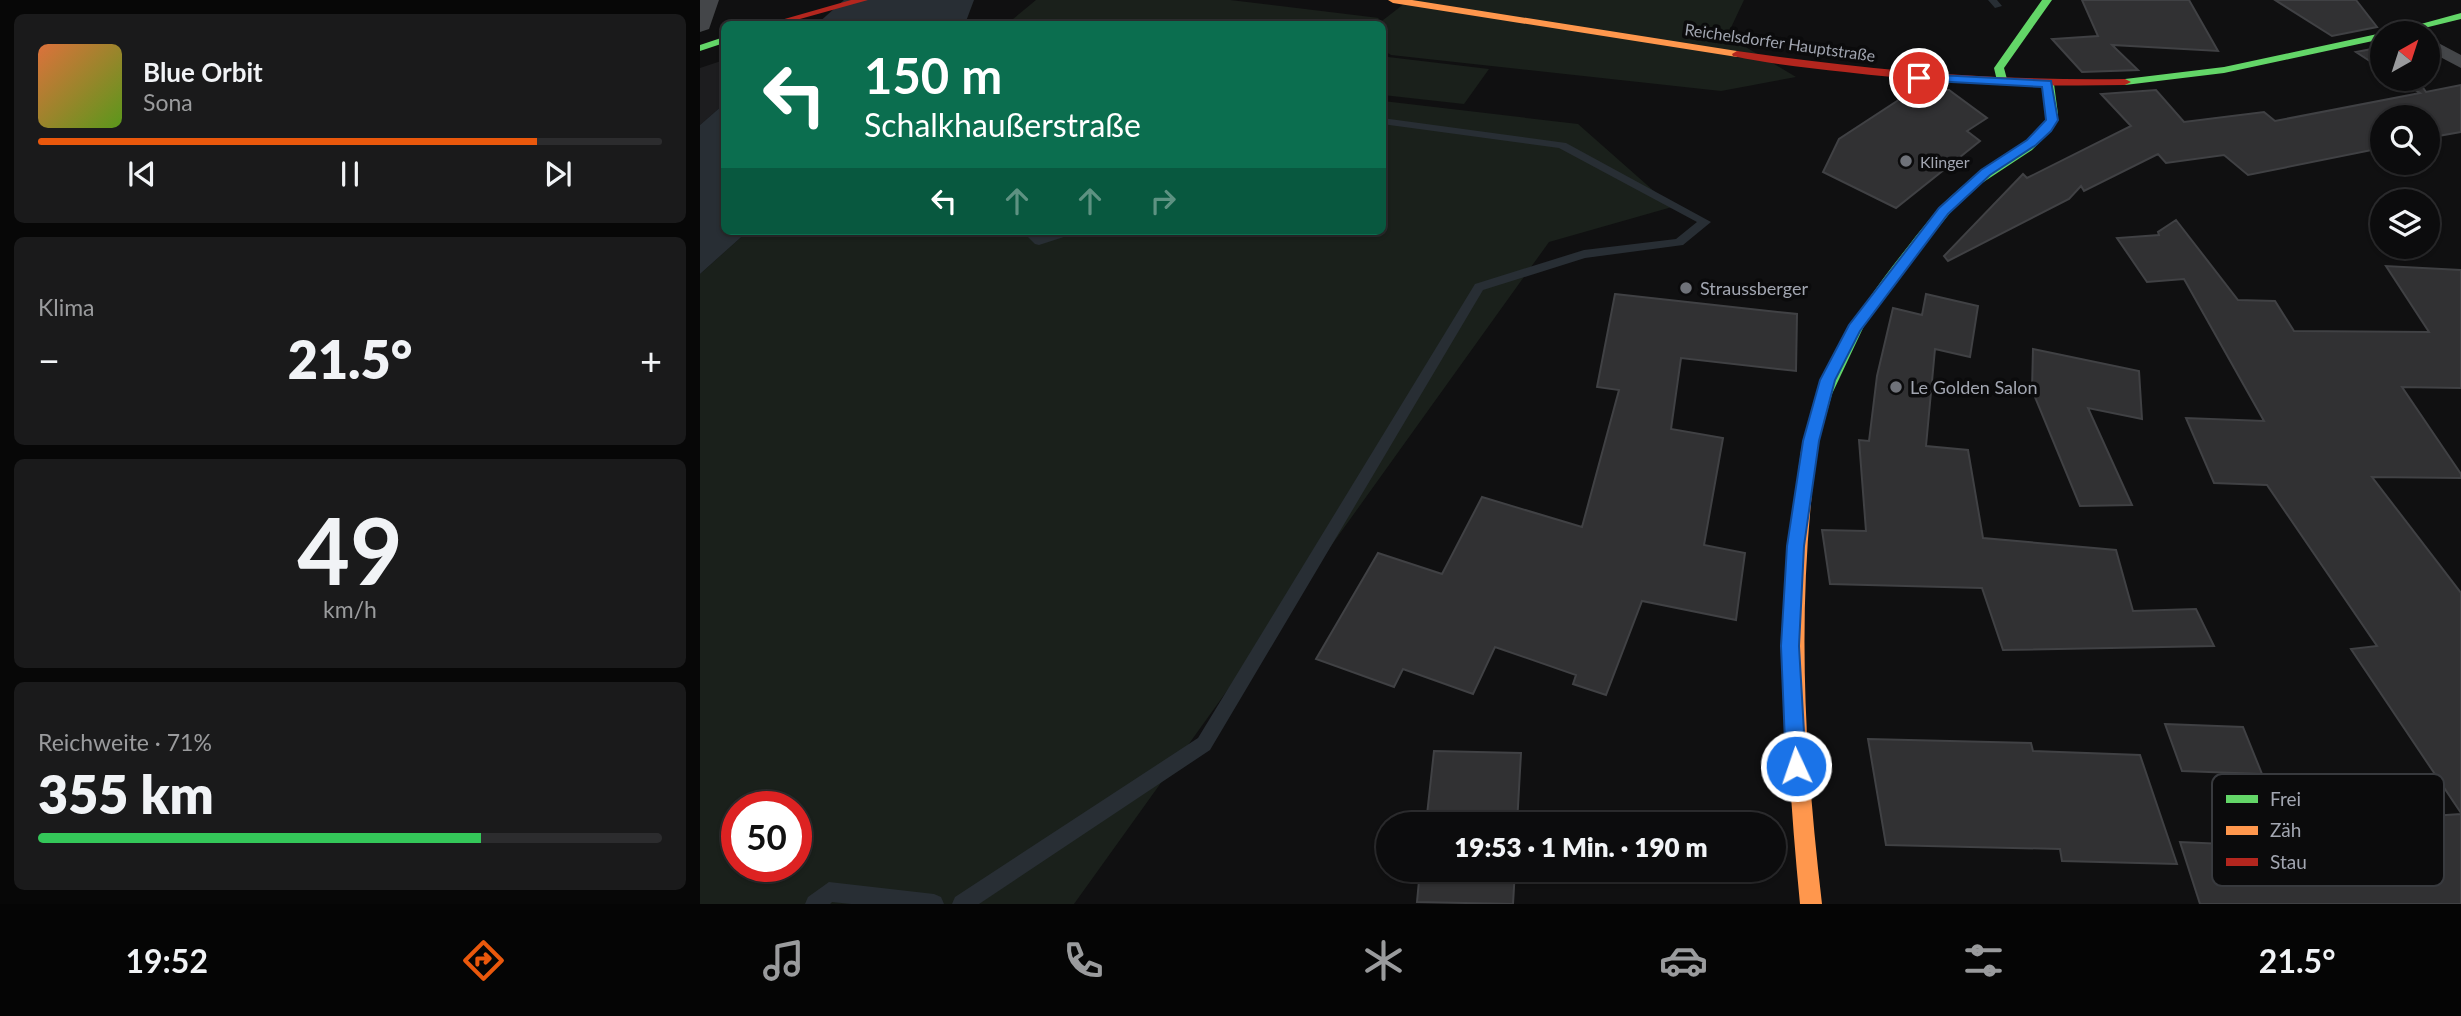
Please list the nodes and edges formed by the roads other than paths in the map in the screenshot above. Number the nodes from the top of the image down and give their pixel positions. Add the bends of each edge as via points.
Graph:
1 (707, 0) edge
2 (863, 0) edge
3 (1394, 0) edge
4 (2047, 0) edge
5 (2461, 16) edge
6 (783, 21) edge
7 (2440, 22) edge
8 (700, 24) edge
9 (2370, 39) edge
10 (721, 41) edge
11 (700, 48) edge
12 (2440, 50) edge
13 (2461, 63) edge
14 (2002, 83) junction
15 (2048, 84) junction
16 (1811, 904) edge

1 - 8 street
2 - 6 main road
3 - 14 main road, Reichelsdorfer Hauptstraße via 1832,69
4 - 14 main road via 1999,68
5 - 7 main road
9 - 15 main road, Reichelsdorfer Hauptstraße via 2205,73
10 - 11 main road
12 - 13 lane
14 - 15 main road, Reichelsdorfer Hauptstraße
15 - 16 main road via 2053,112 2047,129 1986,172 1943,211 1854,329 1828,380 1811,441 1795,546 1790,646 1797,790

